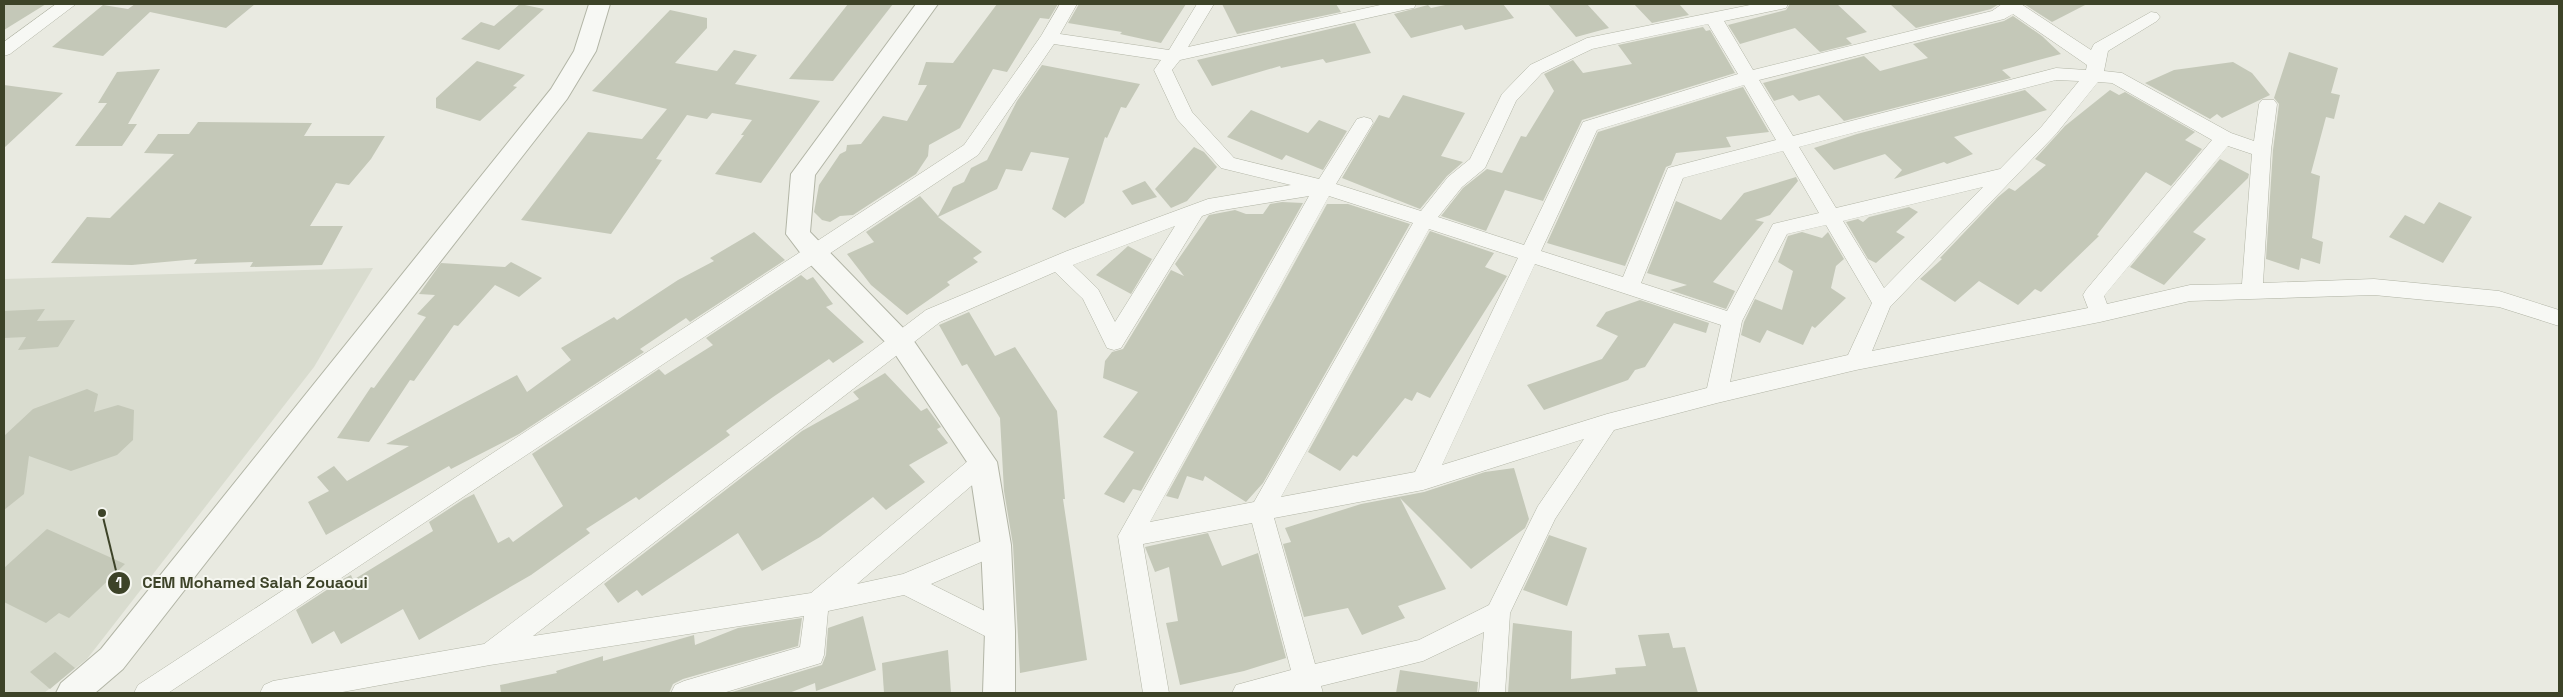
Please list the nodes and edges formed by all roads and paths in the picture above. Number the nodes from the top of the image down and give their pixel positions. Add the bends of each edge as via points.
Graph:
1 (67, 4) edge
2 (599, 4) edge
3 (927, 4) edge
4 (1068, 4) edge
5 (1206, 4) edge
6 (1408, 4) edge
7 (1780, 4) edge
8 (2011, 5) edge
9 (2151, 17) dead end
10 (1714, 19) junction
11 (1049, 38) junction
12 (4, 50) edge
13 (1174, 56) junction
14 (2095, 69) junction
15 (1748, 77) junction
16 (2268, 104) dead end
17 (1364, 123) dead end
18 (2224, 138) junction
19 (1788, 144) junction
20 (2262, 150) junction
21 (2007, 174) junction
22 (1324, 188) junction
23 (1195, 211) junction
24 (1831, 217) junction
25 (1424, 220) junction
26 (814, 253) junction
27 (1531, 256) junction
28 (1058, 263) junction
29 (1629, 288) junction
30 (2252, 290) junction
31 (1882, 303) junction
32 (2100, 314) junction
33 (2559, 318) edge
34 (1732, 321) junction
35 (900, 340) junction
36 (1856, 362) junction
37 (1717, 394) junction
38 (1607, 423) junction
39 (983, 462) junction
40 (1423, 480) junction
41 (1260, 512) junction
42 (1130, 536) junction
43 (996, 545) junction
44 (906, 584) junction
45 (817, 604) junction
46 (1498, 613) junction
47 (1000, 631) junction
48 (490, 654) junction
49 (171, 686) edge
50 (1308, 686) edge
51 (72, 693) edge
52 (147, 693) edge
53 (273, 693) edge
54 (684, 693) edge
55 (999, 693) edge
56 (1156, 693) edge
57 (1245, 693) edge
58 (1492, 693) edge

1 - 12 street
2 - 51 street via 585,51 559,94 112,659
3 - 26 street via 803,174 798,234
4 - 11 street
5 - 13 street
6 - 13 street
7 - 10 street
8 - 14 street
8 - 15 street via 1998,15
9 - 14 street via 2100,48
10 - 15 street
10 - 25 street via 1587,44 1536,69 1508,98 1478,163 1455,182
11 - 13 street
11 - 26 street via 971,150
13 - 22 street via 1163,70 1184,115 1228,163
14 - 18 street via 2116,77
14 - 19 street via 2056,74
14 - 21 street via 2050,130
15 - 19 street
15 - 27 street via 1590,126
16 - 20 street
17 - 22 street
18 - 20 street
18 - 32 street via 2093,295
19 - 24 street
19 - 29 street via 1675,173
20 - 30 street
21 - 24 street
21 - 31 street
22 - 23 street via 1215,204
22 - 25 street
22 - 42 street
23 - 28 street
23 - 28 street via 1114,342 1091,294
24 - 31 street
24 - 34 street via 1780,229
25 - 27 street
25 - 41 street
26 - 35 street
26 - 49 street
27 - 29 street
27 - 40 street
28 - 35 street via 933,316
29 - 34 street
30 - 32 street via 2190,293
30 - 33 street via 2374,287 2499,299
31 - 36 street
32 - 36 street
34 - 37 street
35 - 39 street
35 - 48 street
36 - 37 street
37 - 38 street
38 - 40 street
38 - 46 street via 1546,513
39 - 43 street
39 - 45 street
40 - 41 street
41 - 42 street
41 - 50 street
42 - 56 street
43 - 44 street
43 - 47 street
44 - 45 street
44 - 47 street
45 - 48 street
45 - 54 street via 812,655
46 - 50 street via 1423,650
46 - 58 street
47 - 55 street
48 - 53 street
49 - 52 street
50 - 57 street

